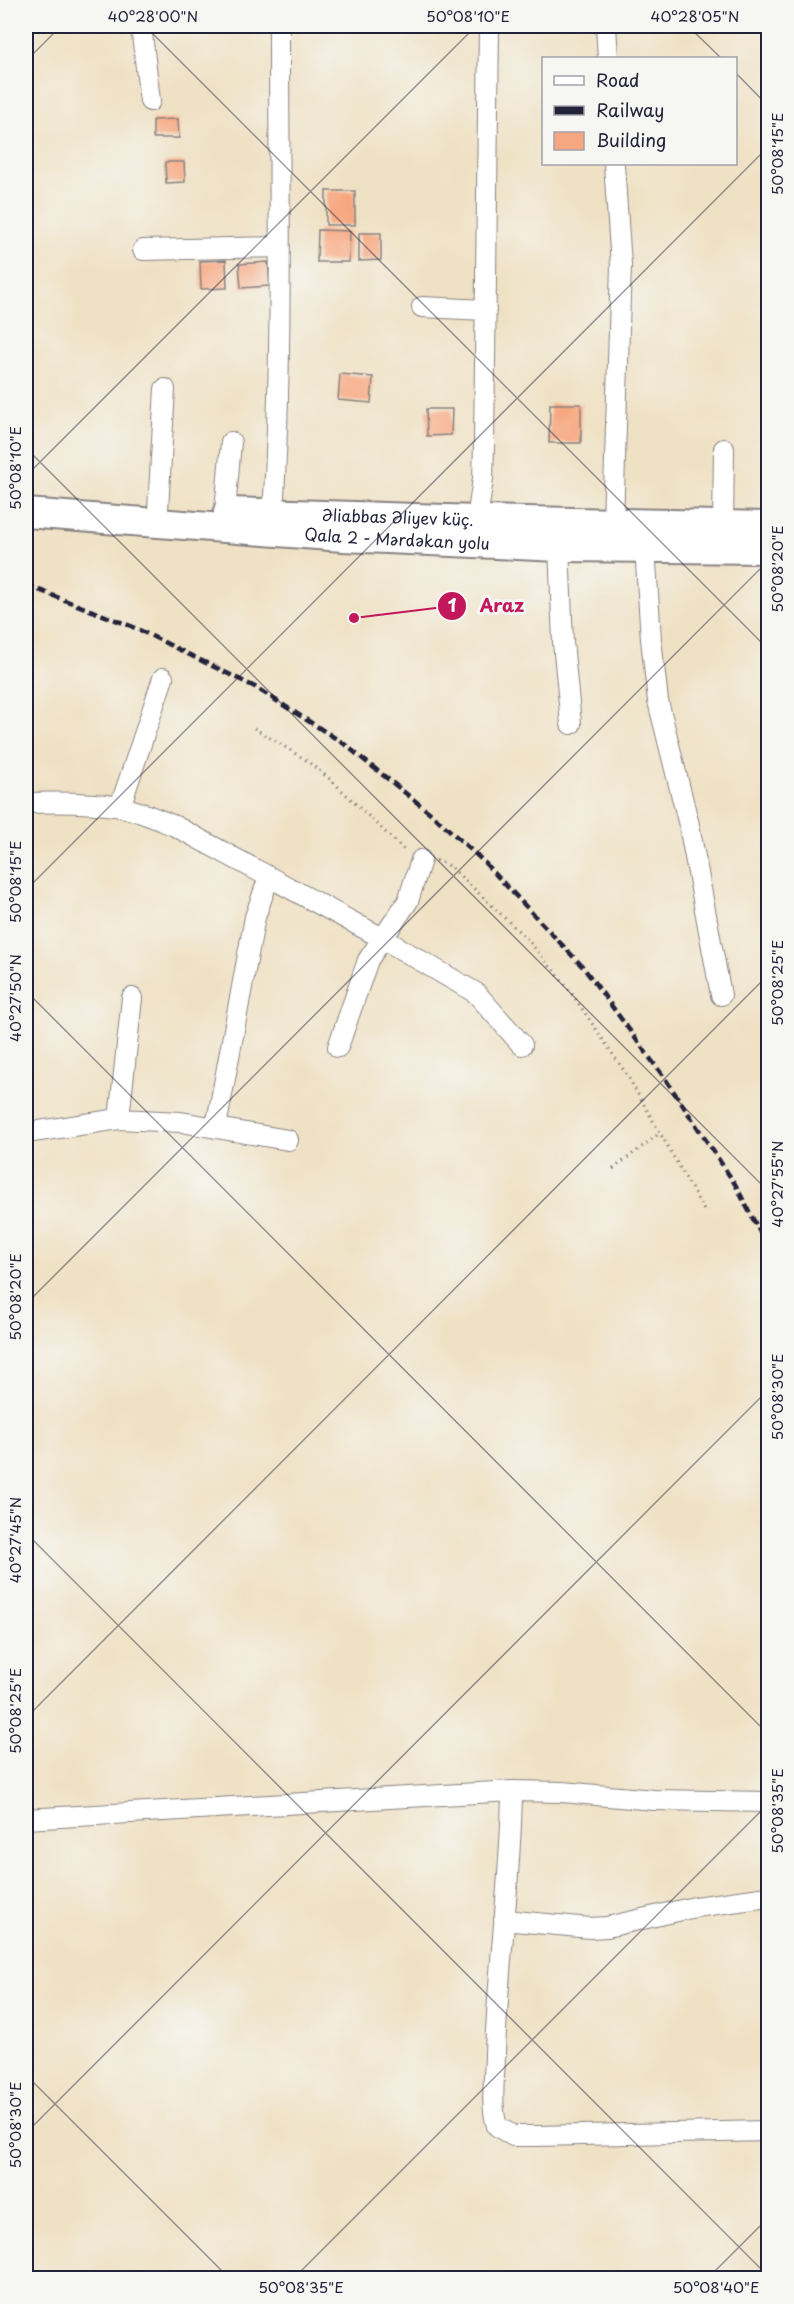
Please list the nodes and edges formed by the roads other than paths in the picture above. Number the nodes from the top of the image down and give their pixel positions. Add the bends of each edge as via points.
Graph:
1 (141, 26) edge
2 (279, 26) edge
3 (489, 26) edge
4 (606, 26) edge
5 (608, 57) edge
6 (150, 101) dead end
7 (614, 165) edge
8 (279, 247) junction
9 (143, 250) dead end
10 (422, 307) dead end
11 (486, 310) junction
12 (165, 389) dead end
13 (231, 442) dead end
14 (724, 449) dead end
15 (26, 500) edge
16 (158, 510) junction
17 (225, 512) junction
18 (26, 513) edge
19 (273, 513) junction
20 (477, 520) junction
21 (613, 523) junction
22 (723, 525) junction
23 (768, 526) edge
24 (559, 547) junction
25 (645, 548) junction
26 (768, 549) edge
27 (163, 678) dead end
28 (571, 724) dead end
29 (26, 803) edge
30 (120, 807) junction
31 (421, 860) road end
32 (269, 878) junction
33 (382, 938) junction
34 (722, 995) dead end
35 (132, 998) dead end
36 (522, 1045) dead end
37 (338, 1047) dead end
38 (119, 1119) junction
39 (216, 1127) junction
40 (26, 1133) edge
41 (288, 1140) dead end
42 (512, 1791) junction
43 (768, 1802) edge
44 (26, 1819) edge
45 (768, 1897) edge
46 (504, 1920) junction
47 (768, 2131) edge

1 - 6 street
2 - 8 street
3 - 11 street
4 - 5 street
7 - 21 street via 621,264
8 - 9 street
8 - 19 street
10 - 11 street
11 - 20 street via 483,467
12 - 16 street
13 - 17 street
14 - 22 street
15 - 16 main road, Əliabbas Əliyev küç.
16 - 17 main road, Əliabbas Əliyev küç.
17 - 19 main road, Əliabbas Əliyev küç.
18 - 24 main road, Qala 2 - Mərdəkan yolu via 266,533
19 - 20 main road, Əliabbas Əliyev küç.
20 - 21 main road, Əliabbas Əliyev küç.
21 - 22 main road, Əliabbas Əliyev küç.
22 - 23 main road, Əliabbas Əliyev küç.
24 - 25 main road, Qala 2 - Mərdəkan yolu
24 - 28 street
25 - 26 main road, Qala 2 - Mərdəkan yolu
25 - 34 street via 657,690
27 - 30 street
29 - 30 street
30 - 32 street via 175,826
31 - 33 street via 408,901
32 - 33 street
32 - 39 street via 255,917
33 - 36 street via 476,993
33 - 37 street via 364,969
35 - 38 street
38 - 39 street
38 - 40 street
39 - 41 street
42 - 43 street
42 - 44 street
42 - 46 street
45 - 46 street via 695,1906 607,1927
46 - 47 street via 494,2094 495,2120 500,2129 513,2136

